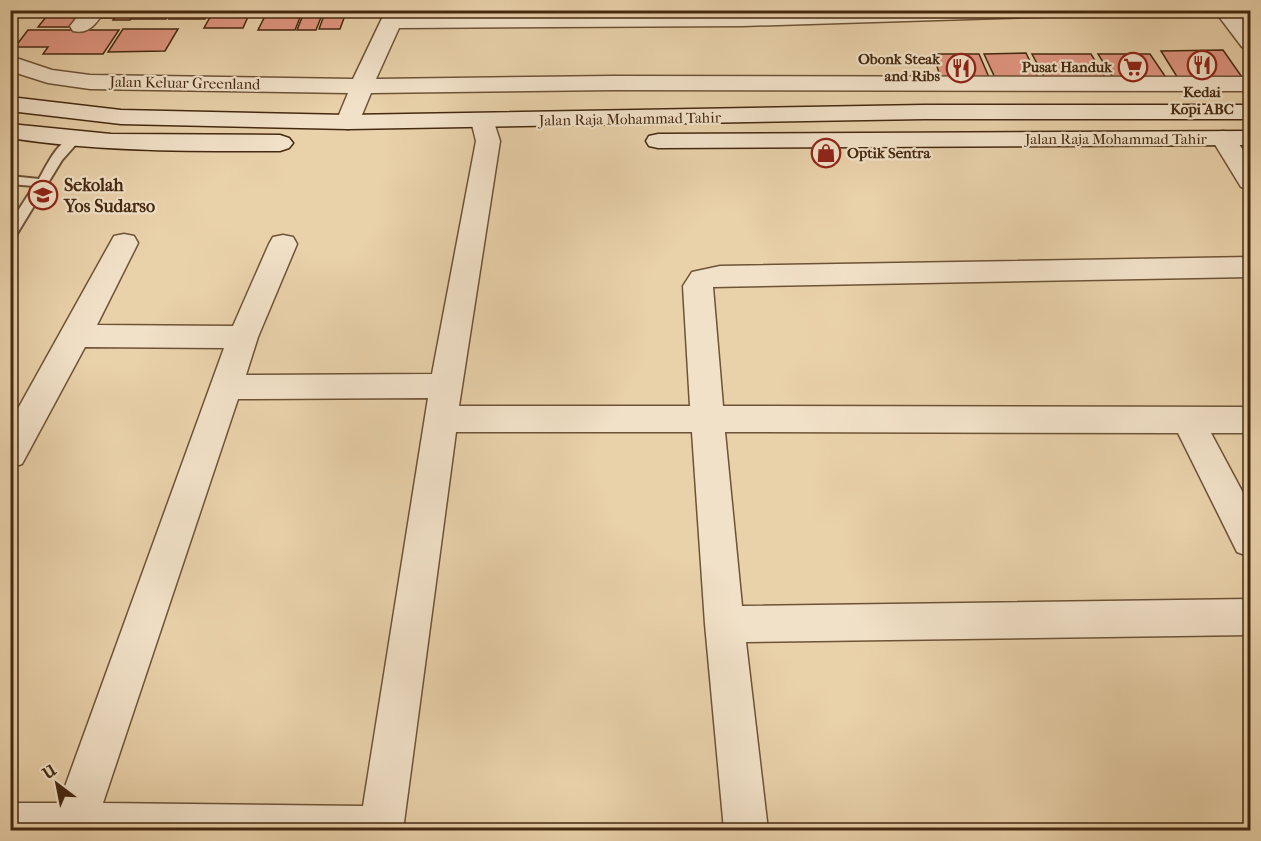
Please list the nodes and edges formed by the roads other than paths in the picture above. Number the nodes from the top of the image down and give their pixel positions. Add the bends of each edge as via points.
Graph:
1 (1063, 10) edge
2 (1224, 10) edge
3 (909, 13) edge
4 (742, 15) edge
5 (775, 15) edge
6 (394, 16) edge
7 (516, 16) edge
8 (1251, 42) edge
9 (10, 63) edge
10 (917, 83) junction
11 (1251, 84) edge
12 (362, 86) junction
13 (10, 104) edge
14 (924, 112) junction
15 (1251, 112) edge
16 (348, 122) junction
17 (10, 131) edge
18 (485, 131) junction
19 (1223, 138) junction
20 (1251, 138) edge
21 (73, 141) junction
22 (10, 180) edge
23 (1251, 181) edge
24 (43, 183) junction
25 (10, 234) edge
26 (124, 243) dead end
27 (283, 244) dead end
28 (1251, 267) edge
29 (76, 336) junction
30 (243, 337) junction
31 (446, 386) junction
32 (226, 387) junction
33 (442, 419) junction
34 (706, 420) junction
35 (1188, 420) junction
36 (1251, 420) edge
37 (10, 454) edge
38 (1251, 541) edge
39 (1251, 617) edge
40 (724, 624) junction
41 (10, 825) edge
42 (73, 827) edge
43 (381, 830) edge
44 (746, 831) edge

1 - 3 street
2 - 8 street
3 - 5 street
4 - 5 street
4 - 7 street
6 - 7 street
6 - 12 street
9 - 12 street, Jalan Keluar Greenland via 48,76 90,82
10 - 11 street, Jalan Keluar Greenland
10 - 12 street, Jalan Keluar Greenland
10 - 14 street
12 - 16 street
13 - 16 street, Jalan Raja Mohammad Tahir via 121,117
14 - 15 street, Jalan Raja Mohammad Tahir
14 - 18 street, Jalan Raja Mohammad Tahir
16 - 18 street, Jalan Raja Mohammad Tahir
17 - 21 street, Jalan Raja Mohammad Tahir
18 - 19 street, Jalan Raja Mohammad Tahir
18 - 21 street, Jalan Raja Mohammad Tahir via 143,144
18 - 31 street
19 - 20 street, Jalan Raja Mohammad Tahir
19 - 23 street
21 - 24 lane via 57,158
22 - 24 lane
24 - 25 lane
26 - 29 street
27 - 30 street
28 - 34 street via 708,277 698,286
29 - 30 street
29 - 37 street
30 - 32 street
31 - 32 street
31 - 33 street
32 - 42 street
33 - 34 street
33 - 43 street
34 - 35 street
34 - 40 street
35 - 36 street
35 - 38 street
39 - 40 street
40 - 44 street
41 - 42 street
42 - 43 street

